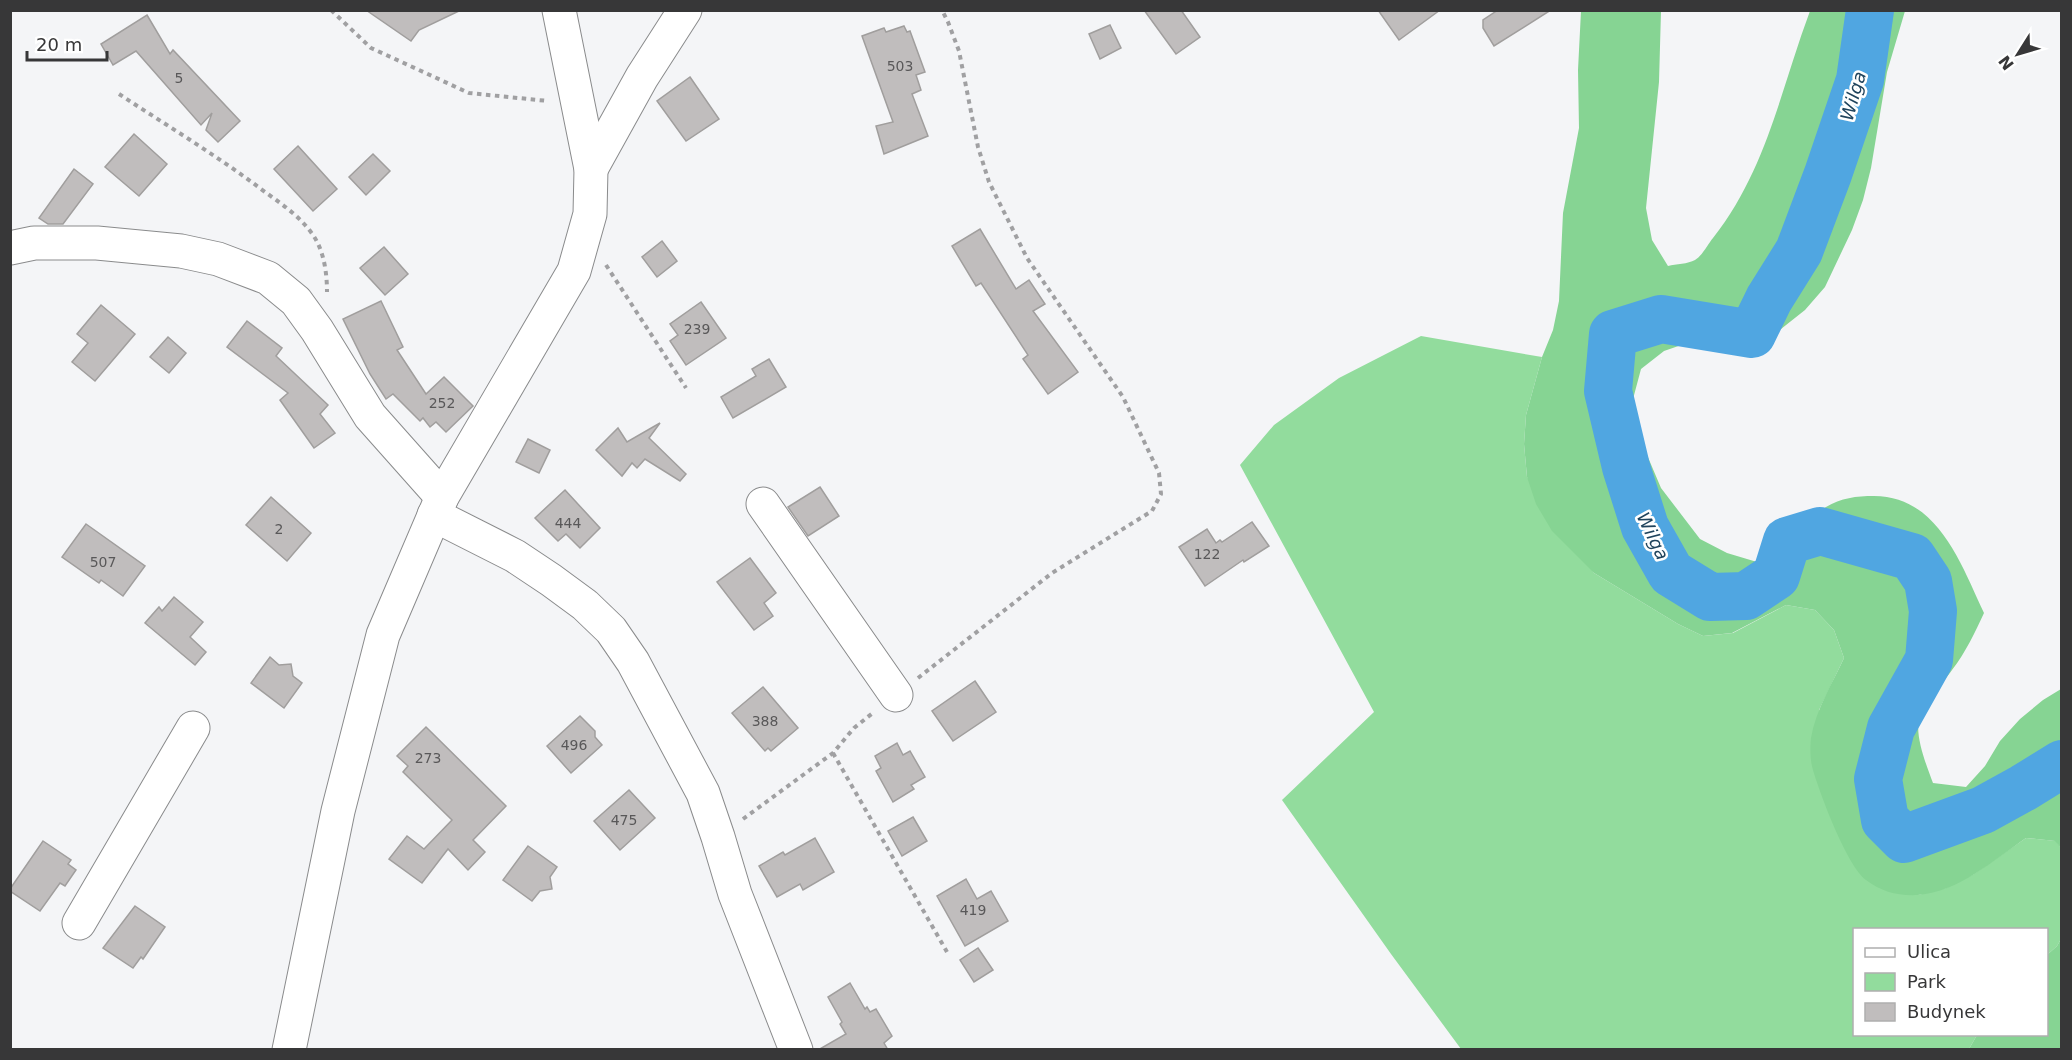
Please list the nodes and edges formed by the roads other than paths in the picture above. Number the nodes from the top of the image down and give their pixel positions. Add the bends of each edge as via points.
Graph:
1 (559, 10) edge
2 (685, 10) edge
3 (591, 169) junction
4 (10, 248) edge
5 (763, 504) dead end
6 (438, 506) junction
7 (896, 695) road end
8 (193, 728) dead end
9 (79, 923) dead end
10 (296, 1046) edge
11 (796, 1050) edge

1 - 3 street
2 - 3 street
3 - 6 street via 590,214 574,271
4 - 6 street via 34,243 98,243 181,251 218,259 268,278 296,301 370,416
5 - 7 street
6 - 10 street via 382,636 338,811
6 - 11 street via 585,605 611,630 633,662 703,793 735,894
8 - 9 street

